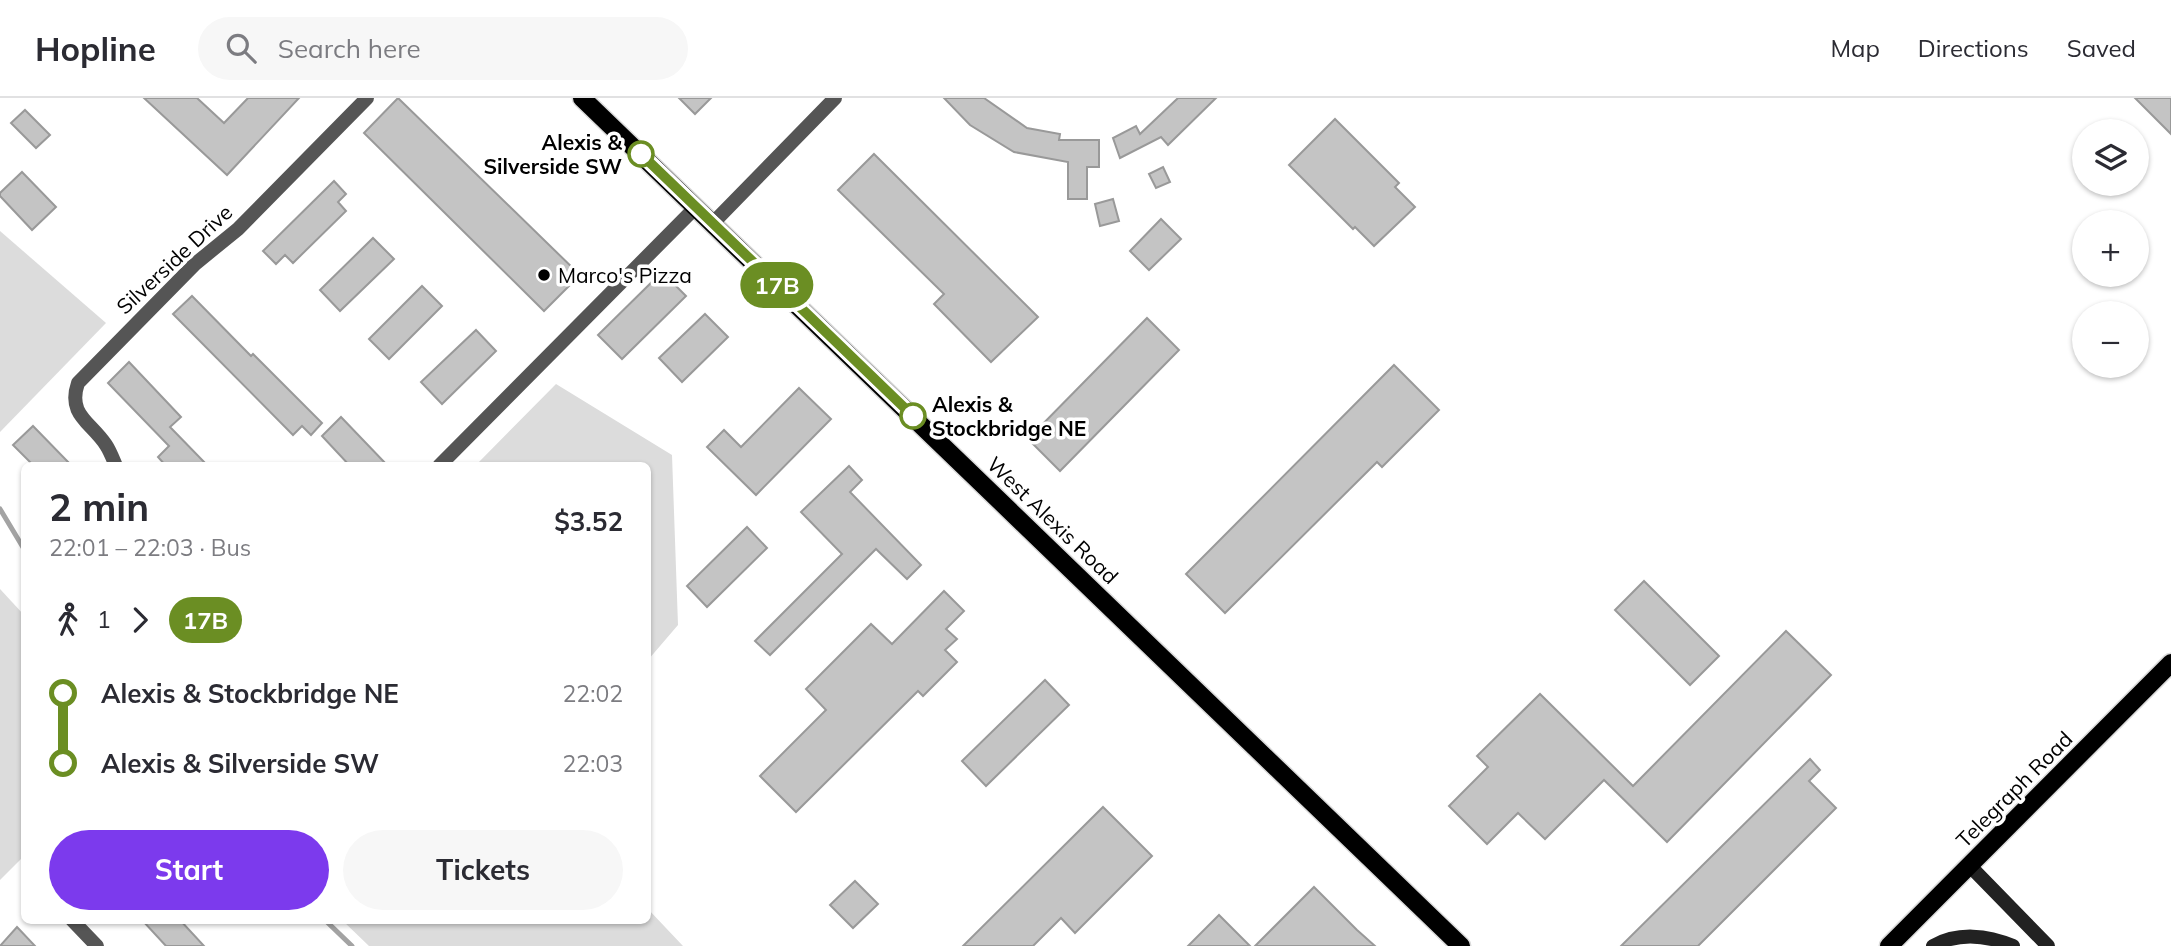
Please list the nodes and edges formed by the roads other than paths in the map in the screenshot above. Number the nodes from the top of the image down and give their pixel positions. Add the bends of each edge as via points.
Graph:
1 (367, 98) edge
2 (582, 98) edge
3 (835, 98) edge
4 (696, 207) junction
5 (713, 223) junction
6 (114, 462) edge
7 (443, 462) edge
8 (2171, 663) edge
9 (1970, 866) junction
10 (76, 924) edge
11 (97, 946) edge
12 (1461, 946) edge
13 (1889, 946) edge
14 (1933, 946) edge
15 (2013, 946) edge
16 (2048, 946) edge

1 - 6 street, Silverside Drive via 78,383 76,408 108,447
2 - 4 main road, West Alexis Road
3 - 5 street
4 - 5 main road, West Alexis Road
4 - 7 street
5 - 12 main road, West Alexis Road
8 - 9 main road, Telegraph Road
9 - 13 main road, Telegraph Road
9 - 16 street
10 - 11 street
14 - 15 street via 1951,939 1981,937

